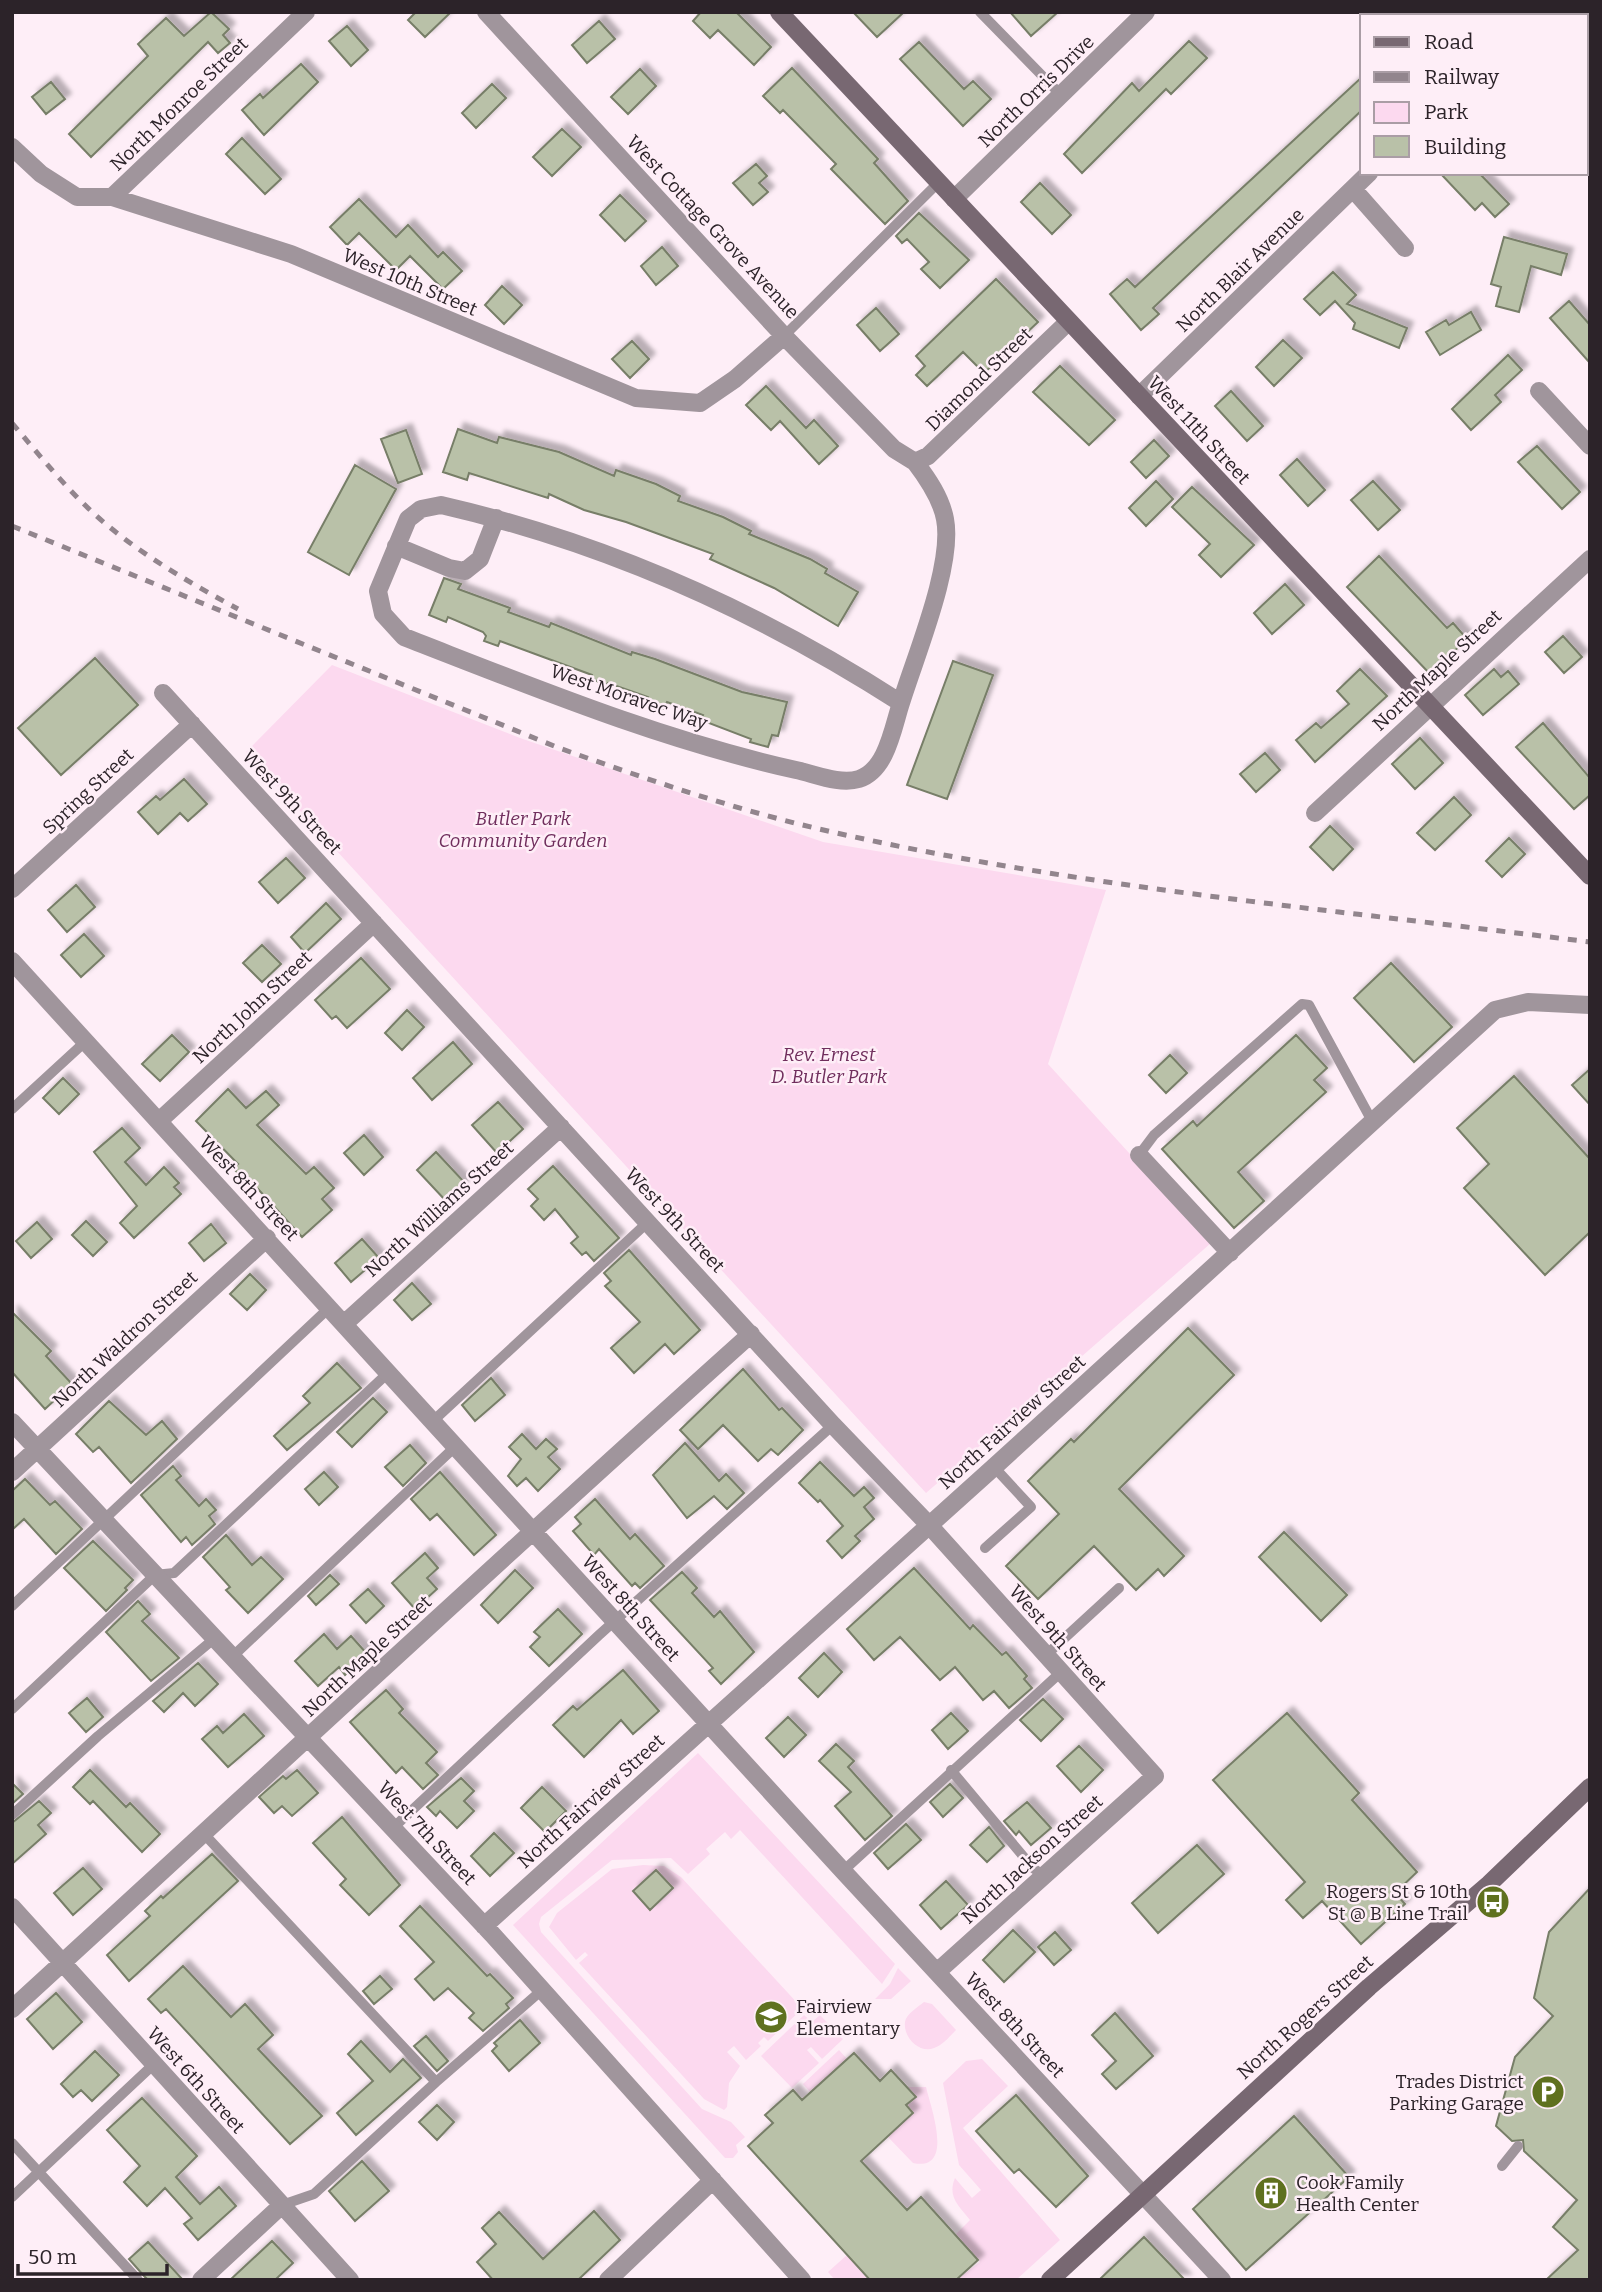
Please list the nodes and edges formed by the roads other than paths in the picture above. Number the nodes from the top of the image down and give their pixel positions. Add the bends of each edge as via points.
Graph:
1 (306, 12) edge
2 (486, 12) edge
3 (779, 12) edge
4 (980, 12) edge
5 (1146, 12) edge
6 (1061, 95) junction
7 (12, 147) edge
8 (1368, 175) edge
9 (939, 182) junction
10 (1353, 189) junction
11 (112, 197) junction
12 (954, 199) junction
13 (1405, 248) dead end
14 (1068, 321) junction
15 (784, 335) junction
16 (1539, 391) dead end
17 (1139, 397) junction
18 (1590, 446) edge
19 (915, 462) junction
20 (496, 518) junction
21 (396, 546) junction
22 (1590, 559) edge
23 (163, 693) dead end
24 (901, 703) junction
25 (1429, 706) junction
26 (192, 724) junction
27 (1314, 813) dead end
28 (1590, 876) edge
29 (12, 889) edge
30 (374, 923) junction
31 (12, 961) edge
32 (1590, 1005) edge
33 (86, 1041) junction
34 (12, 1109) edge
35 (159, 1121) junction
36 (1372, 1121) junction
37 (561, 1127) junction
38 (1139, 1155) joint
39 (648, 1222) junction
40 (267, 1238) junction
41 (1230, 1253) junction
42 (330, 1307) junction
43 (345, 1323) junction
44 (751, 1335) junction
45 (390, 1372) junction
46 (433, 1421) junction
47 (12, 1422) edge
48 (833, 1425) junction
49 (456, 1446) junction
50 (37, 1449) junction
51 (994, 1467) junction
52 (12, 1472) edge
53 (104, 1521) junction
54 (929, 1525) junction
55 (532, 1530) junction
56 (985, 1548) dead end
57 (155, 1575) junction
58 (1119, 1588) dead end
59 (12, 1606) edge
60 (615, 1621) junction
61 (215, 1638) junction
62 (1045, 1656) junction
63 (232, 1657) junction
64 (1060, 1673) junction
65 (12, 1709) edge
66 (709, 1724) junction
67 (310, 1739) junction
68 (951, 1770) junction
69 (1155, 1776) joint
70 (1590, 1787) edge
71 (12, 1815) edge
72 (393, 1828) junction
73 (205, 1835) junction
74 (843, 1871) junction
75 (1044, 1876) junction
76 (12, 1907) edge
77 (484, 1926) junction
78 (63, 1963) junction
79 (937, 1972) junction
80 (542, 1990) junction
81 (12, 2009) edge
82 (153, 2065) junction
83 (436, 2082) junction
84 (12, 2143) edge
85 (1518, 2146) dead end
86 (1502, 2166) dead end
87 (39, 2173) junction
88 (713, 2180) junction
89 (1142, 2195) junction
90 (12, 2197) edge
91 (282, 2205) junction
92 (138, 2280) edge
93 (201, 2280) edge
94 (350, 2280) edge
95 (608, 2280) edge
96 (802, 2280) edge
97 (1050, 2280) edge
98 (1222, 2280) edge

1 - 11 street, North Monroe Street
2 - 15 street, West Cottage Grove Avenue
3 - 9 street, West 11th Street
4 - 6 lane
5 - 6 street, North Orris Drive
6 - 12 street, North Orris Drive
7 - 11 street, West 10th Street via 41,174 77,197
8 - 10 street, North Blair Avenue
9 - 12 street, West 11th Street
9 - 15 lane
10 - 13 street
10 - 17 street, North Blair Avenue
11 - 15 street, West 10th Street via 291,254 636,398 700,404
12 - 14 street, West 11th Street
14 - 17 street, West 11th Street
14 - 19 street, Diamond Street via 928,456
15 - 19 street, West Cottage Grove Avenue via 894,449
16 - 18 street
17 - 25 street, West 11th Street
19 - 24 street, West Moravec Way via 942,506 947,533 943,565
20 - 21 street, West Moravec Way via 427,506 408,519
20 - 21 street via 481,559 465,570
20 - 24 street, West Moravec Way via 571,540 714,597 828,657
21 - 24 street, West Moravec Way via 378,591 378,603 404,637 599,713 765,763 844,781 860,779 881,761
22 - 25 street, North Maple Street
23 - 26 street, West 9th Street
25 - 27 street, North Maple Street
25 - 28 street, West 11th Street
26 - 29 street, Spring Street
26 - 30 street, West 9th Street
30 - 35 street, North John Street
30 - 37 street, West 9th Street
31 - 33 street, West 8th Street
32 - 36 street, North Fairview Street via 1528,1002 1494,1010
33 - 34 lane
33 - 35 street, West 8th Street
35 - 40 street, West 8th Street
36 - 38 lane via 1309,1004 1302,1004 1154,1135
36 - 41 street, North Fairview Street
37 - 39 street, West 9th Street
37 - 43 street, North Williams Street
38 - 41 street
39 - 44 street, West 9th Street
39 - 46 lane
40 - 42 street, West 8th Street
40 - 50 street, North Waldron Street
41 - 51 street, North Fairview Street
42 - 43 street, West 8th Street
42 - 53 lane
43 - 45 street, West 8th Street
44 - 48 street, West 9th Street
44 - 55 street, North Maple Street
45 - 46 street, West 8th Street
45 - 57 lane via 174,1573
46 - 49 street, West 8th Street
47 - 50 street, West 7th Street
48 - 54 street, West 9th Street
48 - 60 lane
49 - 55 street, West 8th Street
49 - 63 lane
50 - 52 street, North Waldron Street
50 - 53 street, West 7th Street
51 - 54 street, North Fairview Street
51 - 56 lane via 1031,1507
53 - 57 street, West 7th Street
53 - 59 lane
54 - 62 street, West 9th Street
54 - 66 street, North Fairview Street
55 - 60 street, West 8th Street
55 - 67 street, North Maple Street
57 - 61 street, West 7th Street
57 - 65 lane
58 - 62 lane
60 - 66 street, West 8th Street
60 - 72 lane
61 - 63 street, West 7th Street
61 - 71 lane
62 - 64 street, West 9th Street
63 - 67 street, West 7th Street
64 - 68 lane
64 - 69 street, West 9th Street
66 - 74 street, West 8th Street
66 - 77 street, North Fairview Street
67 - 72 street, West 7th Street
67 - 73 street, North Maple Street
68 - 74 lane
68 - 75 lane
69 - 75 street, North Jackson Street
70 - 89 street, North Rogers Street via 1489,1884
72 - 77 street, West 7th Street
73 - 78 street, North Maple Street
73 - 83 lane
74 - 79 street, West 8th Street
75 - 79 street, North Jackson Street
76 - 78 street, West 6th Street
77 - 80 street, West 7th Street
78 - 81 street, North Maple Street
78 - 82 street, West 6th Street
79 - 89 street, West 8th Street
80 - 83 lane
80 - 88 street, West 7th Street
82 - 87 lane
82 - 91 street, West 6th Street
83 - 91 lane via 314,2194
84 - 87 lane
85 - 86 lane
87 - 90 lane
87 - 92 lane
88 - 95 street
88 - 96 street, West 7th Street
89 - 97 street, North Rogers Street
89 - 98 street, West 8th Street
91 - 93 street
91 - 94 street, West 6th Street

